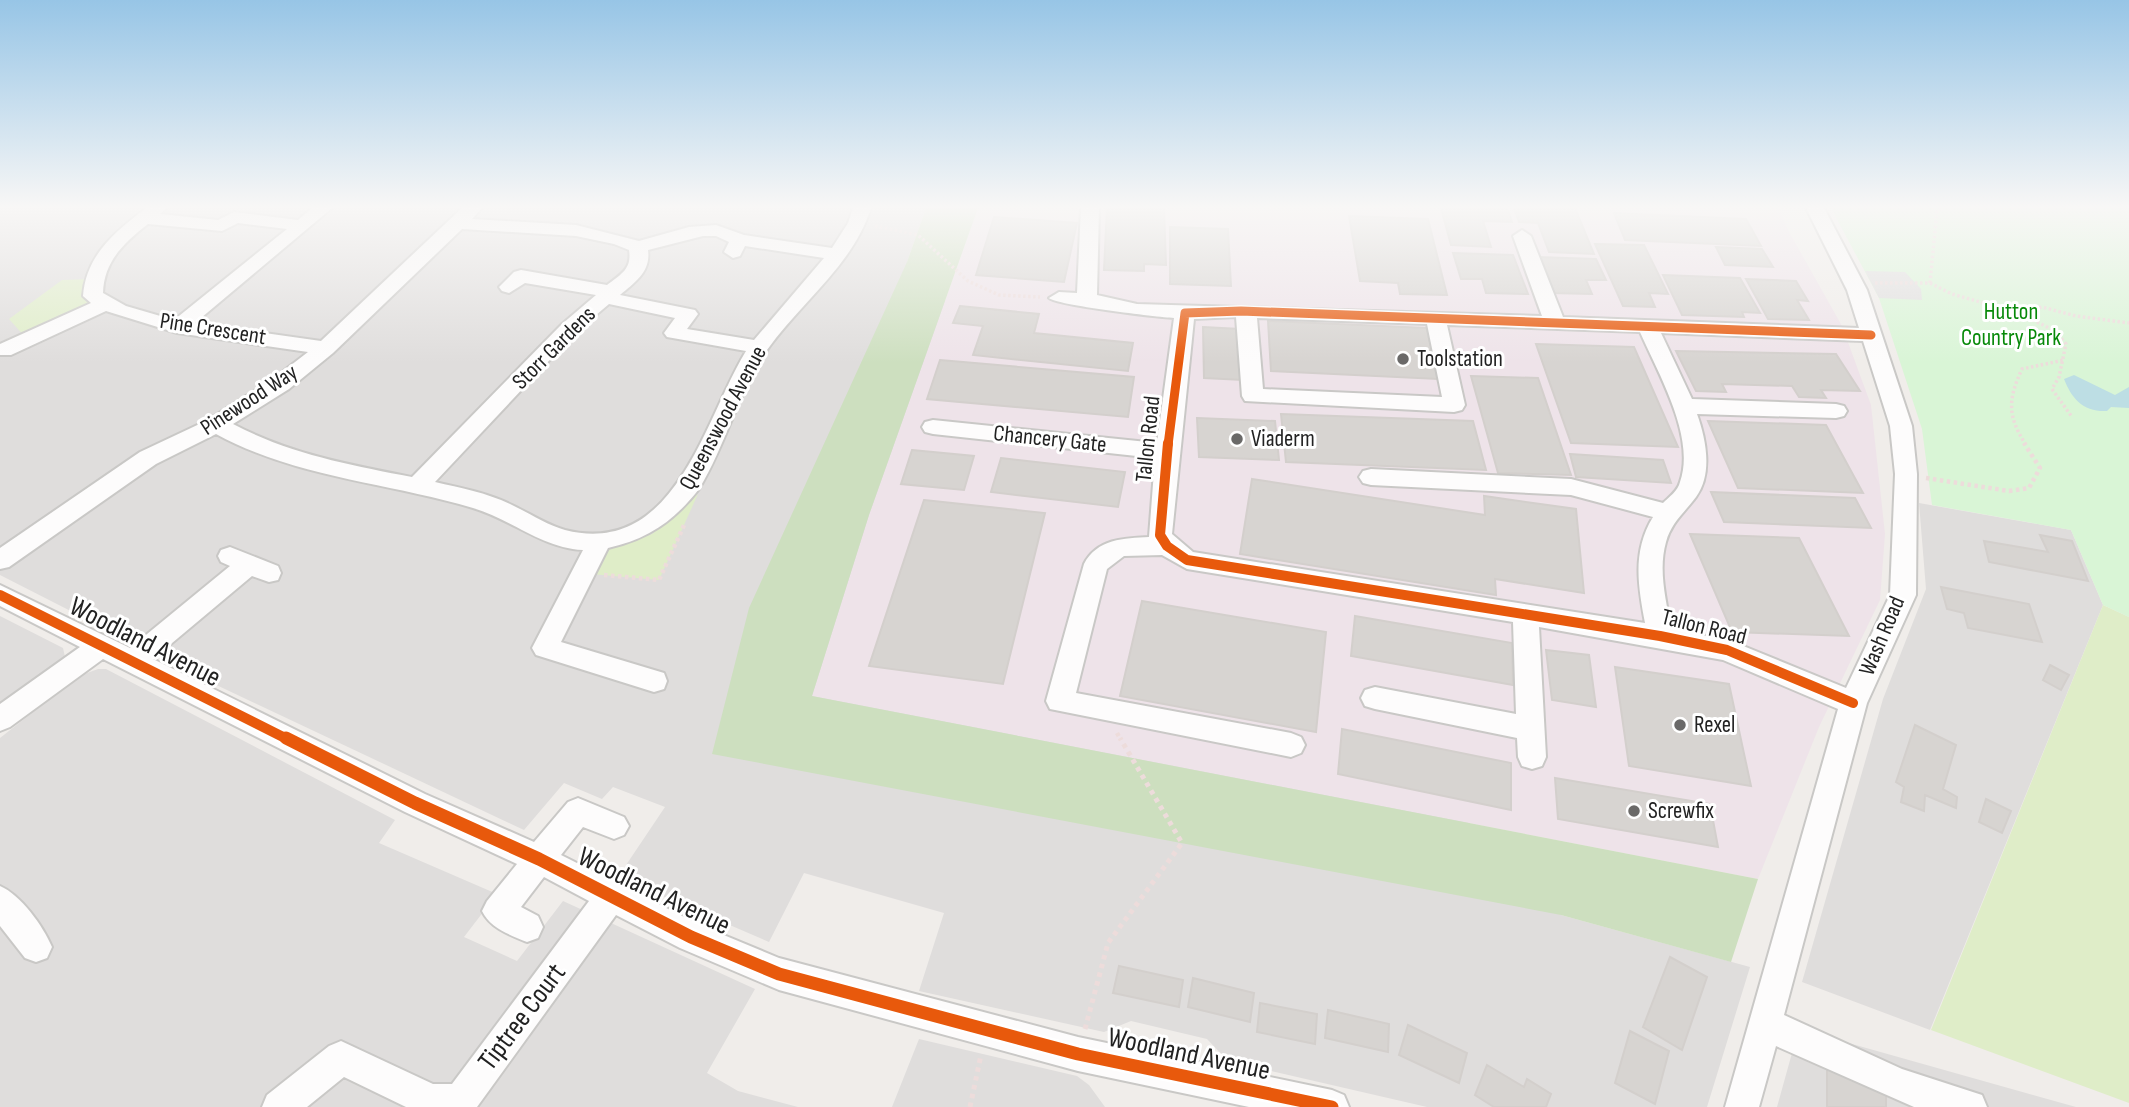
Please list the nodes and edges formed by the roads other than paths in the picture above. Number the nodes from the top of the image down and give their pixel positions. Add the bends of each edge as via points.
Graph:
1 (102, 260) edge
2 (262, 260) edge
3 (420, 260) edge
4 (640, 260) edge
5 (830, 260) edge
6 (1088, 260) edge
7 (1531, 260) edge
8 (1841, 260) edge
9 (509, 287) dead end
10 (609, 295) junction
11 (1059, 298) road end
12 (1087, 299) junction
13 (104, 304) junction
14 (1246, 312) junction
15 (1185, 313) junction
16 (1436, 319) junction
17 (1555, 323) junction
18 (177, 327) junction
19 (1647, 327) junction
20 (1871, 335) junction
21 (759, 347) junction
22 (326, 348) junction
23 (4, 350) dead end
24 (1681, 406) junction
25 (1836, 411) dead end
26 (216, 425) junction
27 (933, 427) dead end
28 (1167, 452) junction
29 (1371, 477) dead end
30 (418, 486) junction
31 (1668, 513) junction
32 (600, 540) junction
33 (1167, 546) junction
34 (0, 560) edge
35 (249, 564) dead end
36 (0, 595) edge
37 (1526, 617) junction
38 (1660, 636) junction
39 (103, 645) junction
40 (132, 661) junction
41 (654, 681) dead end
42 (1376, 698) dead end
43 (1853, 703) junction
44 (0, 719) edge
45 (1531, 729) junction
46 (1291, 745) dead end
47 (1532, 757) dead end
48 (614, 826) dead end
49 (539, 859) junction
50 (611, 897) junction
51 (0, 901) edge
52 (527, 927) dead end
53 (36, 947) dead end
54 (1766, 1024) junction
55 (279, 1107) edge
56 (1332, 1107) edge
57 (1742, 1107) edge
58 (1969, 1107) edge

1 - 13 street via 92,279 93,296
2 - 18 street
3 - 22 street, Pinewood Way
4 - 10 street, Storr Gardens via 635,272
5 - 21 street, Queenswood Avenue
6 - 12 street
7 - 17 street
8 - 20 street, Wash Road
9 - 10 street via 521,276
10 - 21 street via 688,314 674,333
10 - 30 street, Storr Gardens via 569,328
11 - 12 street
12 - 15 street via 1137,310
13 - 18 street, Pine Crescent
13 - 23 street
14 - 15 street
14 - 16 street
14 - 16 street via 1253,396 1454,405
15 - 28 street, Tallon Road
16 - 17 street
17 - 19 street
18 - 22 street, Pine Crescent
19 - 20 street
19 - 24 street
20 - 43 street, Wash Road via 1901,426 1906,474 1903,595
21 - 32 street, Queenswood Avenue via 679,502 642,529
22 - 26 street, Pinewood Way via 281,384
24 - 25 street
24 - 31 street via 1692,431 1693,480 1687,494
26 - 30 street, Queenswood Avenue via 243,442 299,463
26 - 34 street, Pinewood Way via 148,458
27 - 28 street, Chancery Gate
28 - 33 street, Tallon Road via 1160,535
29 - 31 street via 1571,487
30 - 32 street, Queenswood Avenue via 510,512 551,534 576,541
31 - 38 street via 1650,548 1648,574
32 - 41 street via 545,649
33 - 37 street, Tallon Road via 1187,560
33 - 46 street via 1119,547 1096,564 1060,701
35 - 40 street
36 - 39 street, Woodland Avenue
37 - 38 street, Tallon Road
37 - 45 street
38 - 43 street, Tallon Road via 1727,650
39 - 40 street, Woodland Avenue
39 - 44 street
40 - 49 street, Woodland Avenue via 415,803
42 - 45 street
43 - 54 street, Wash Road
45 - 47 street
48 - 49 street via 578,811
49 - 50 street, Woodland Avenue
49 - 52 street via 498,911
50 - 55 street, Tiptree Court via 460,1101 432,1101 341,1058
50 - 56 street, Woodland Avenue via 779,974 1078,1054
51 - 53 street
54 - 57 street, Wash Road
54 - 58 street via 1899,1086

